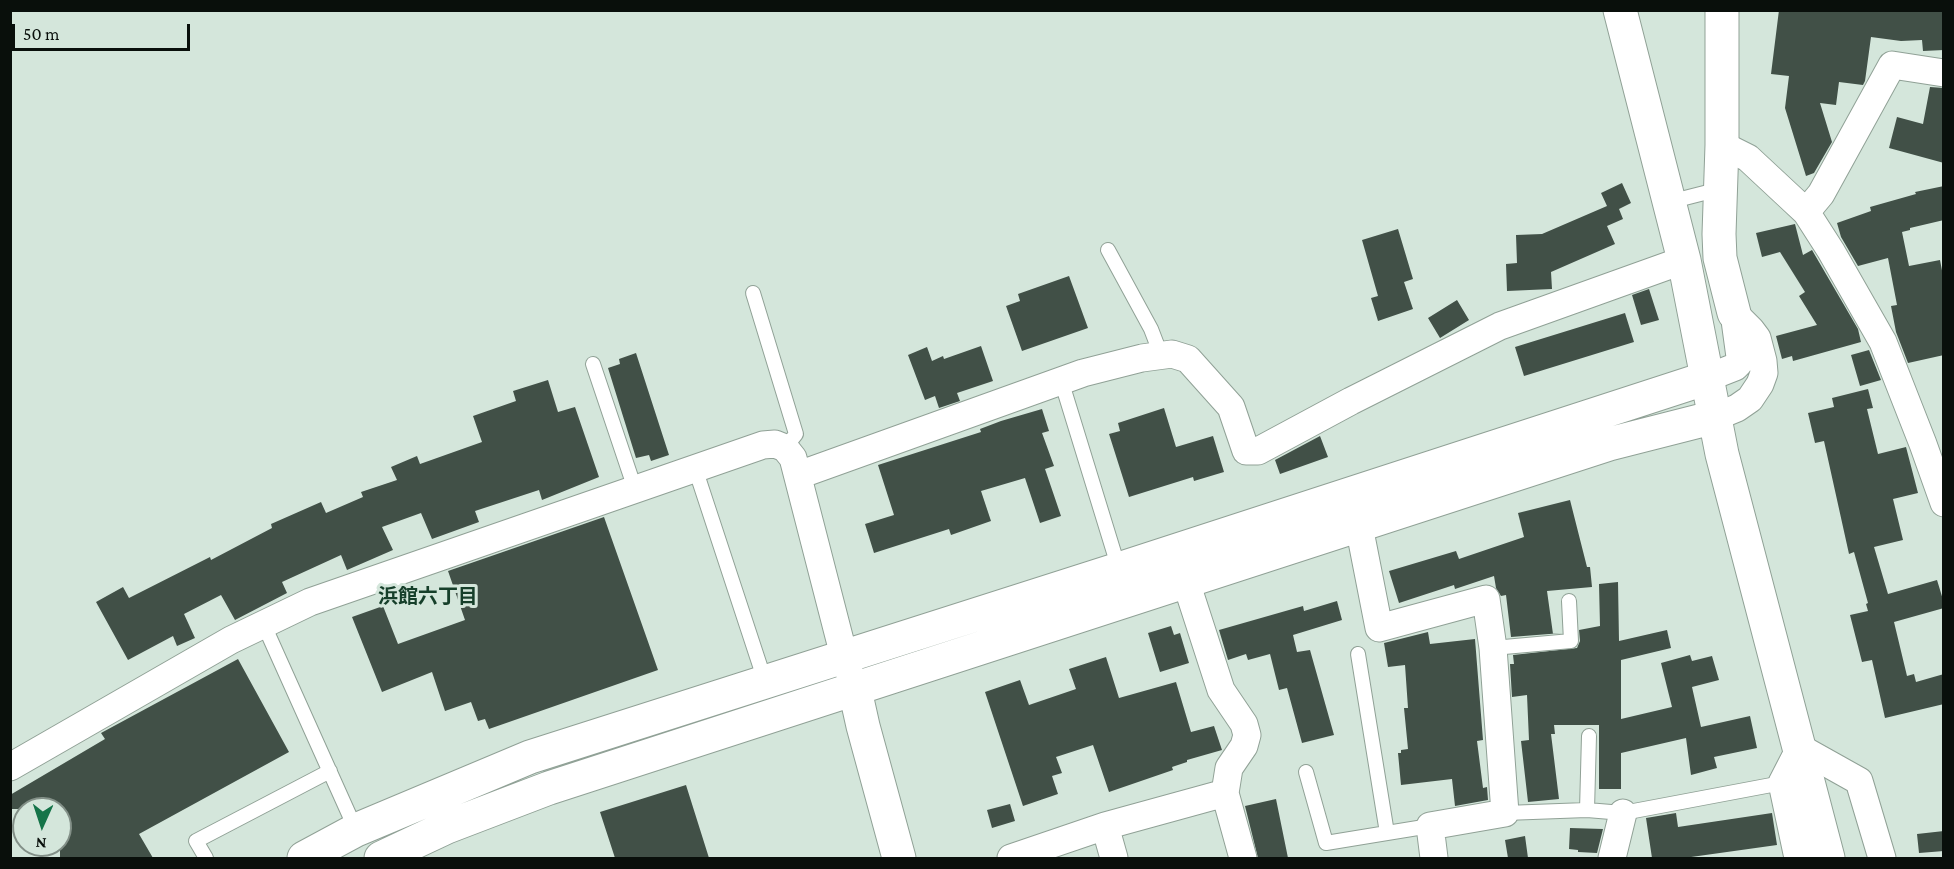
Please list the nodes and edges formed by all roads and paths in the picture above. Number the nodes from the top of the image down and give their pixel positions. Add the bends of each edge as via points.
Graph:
1 (1620, 10) edge
2 (1722, 10) edge
3 (1944, 73) edge
4 (1722, 146) junction
5 (1720, 189) junction
6 (1669, 202) junction
7 (1806, 212) junction
8 (1108, 250) dead end
9 (1684, 260) junction
10 (753, 293) dead end
11 (1734, 313) junction
12 (1161, 355) junction
13 (593, 364) dead end
14 (1707, 378) junction
15 (1061, 381) junction
16 (1715, 417) junction
17 (785, 448) junction
18 (695, 468) junction
19 (799, 475) junction
20 (635, 489) junction
21 (1944, 503) edge
22 (1359, 526) junction
23 (1119, 569) junction
24 (1186, 582) junction
25 (1569, 601) dead end
26 (264, 625) junction
27 (1493, 648) junction
28 (1358, 654) dead end
29 (844, 656) junction
30 (765, 681) junction
31 (855, 690) junction
32 (1589, 736) dead end
33 (1800, 748) junction
34 (10, 767) edge
35 (330, 771) junction
36 (1306, 772) dead end
37 (1782, 783) junction
38 (1226, 793) junction
39 (1587, 810) junction
40 (1506, 813) junction
41 (1623, 813) junction
42 (1105, 826) junction
43 (1430, 826) junction
44 (356, 830) junction
45 (1387, 833) junction
46 (206, 858) edge
47 (304, 858) edge
48 (381, 858) edge
49 (899, 858) edge
50 (1011, 858) edge
51 (1113, 858) edge
52 (1243, 858) edge
53 (1434, 858) edge
54 (1611, 858) edge
55 (1798, 858) edge
56 (1828, 858) edge
57 (1882, 858) edge

1 - 6 street
2 - 4 street
3 - 7 street via 1892,65 1821,194
4 - 5 street
4 - 7 street via 1748,158
5 - 6 lane
5 - 11 street via 1720,258
6 - 9 street
7 - 21 street via 1883,342
8 - 12 lane
9 - 12 street via 1500,326 1258,451 1246,451 1231,407 1188,359
9 - 14 street
10 - 17 lane via 796,434
11 - 14 street via 1739,363
11 - 16 street via 1757,338 1764,373 1750,399
12 - 15 street
13 - 20 lane
14 - 16 street
14 - 23 street
15 - 19 street
15 - 23 lane
16 - 22 street via 1609,444
16 - 33 street
17 - 18 street via 763,445
17 - 19 street via 794,458
18 - 20 street
18 - 30 lane
19 - 29 street
20 - 26 street via 310,602
22 - 24 street
22 - 27 street via 1379,628 1486,599
23 - 29 street
24 - 31 street
24 - 38 street via 1221,690 1247,735 1229,768
25 - 27 lane via 1571,641
26 - 34 street via 231,640
26 - 35 lane
27 - 40 street
28 - 45 lane
29 - 30 street
29 - 31 street
30 - 44 street via 530,757
31 - 48 street via 549,789 447,827
31 - 49 street
32 - 39 lane
33 - 37 street
33 - 56 street
33 - 57 street via 1859,781
35 - 44 lane
35 - 46 lane via 196,841
36 - 45 lane via 1326,843
37 - 41 lane
37 - 55 street
38 - 42 street
38 - 52 street
39 - 40 lane
39 - 41 lane
40 - 43 street
41 - 54 street
42 - 50 street
42 - 51 street
43 - 45 lane
43 - 53 street
44 - 47 street

